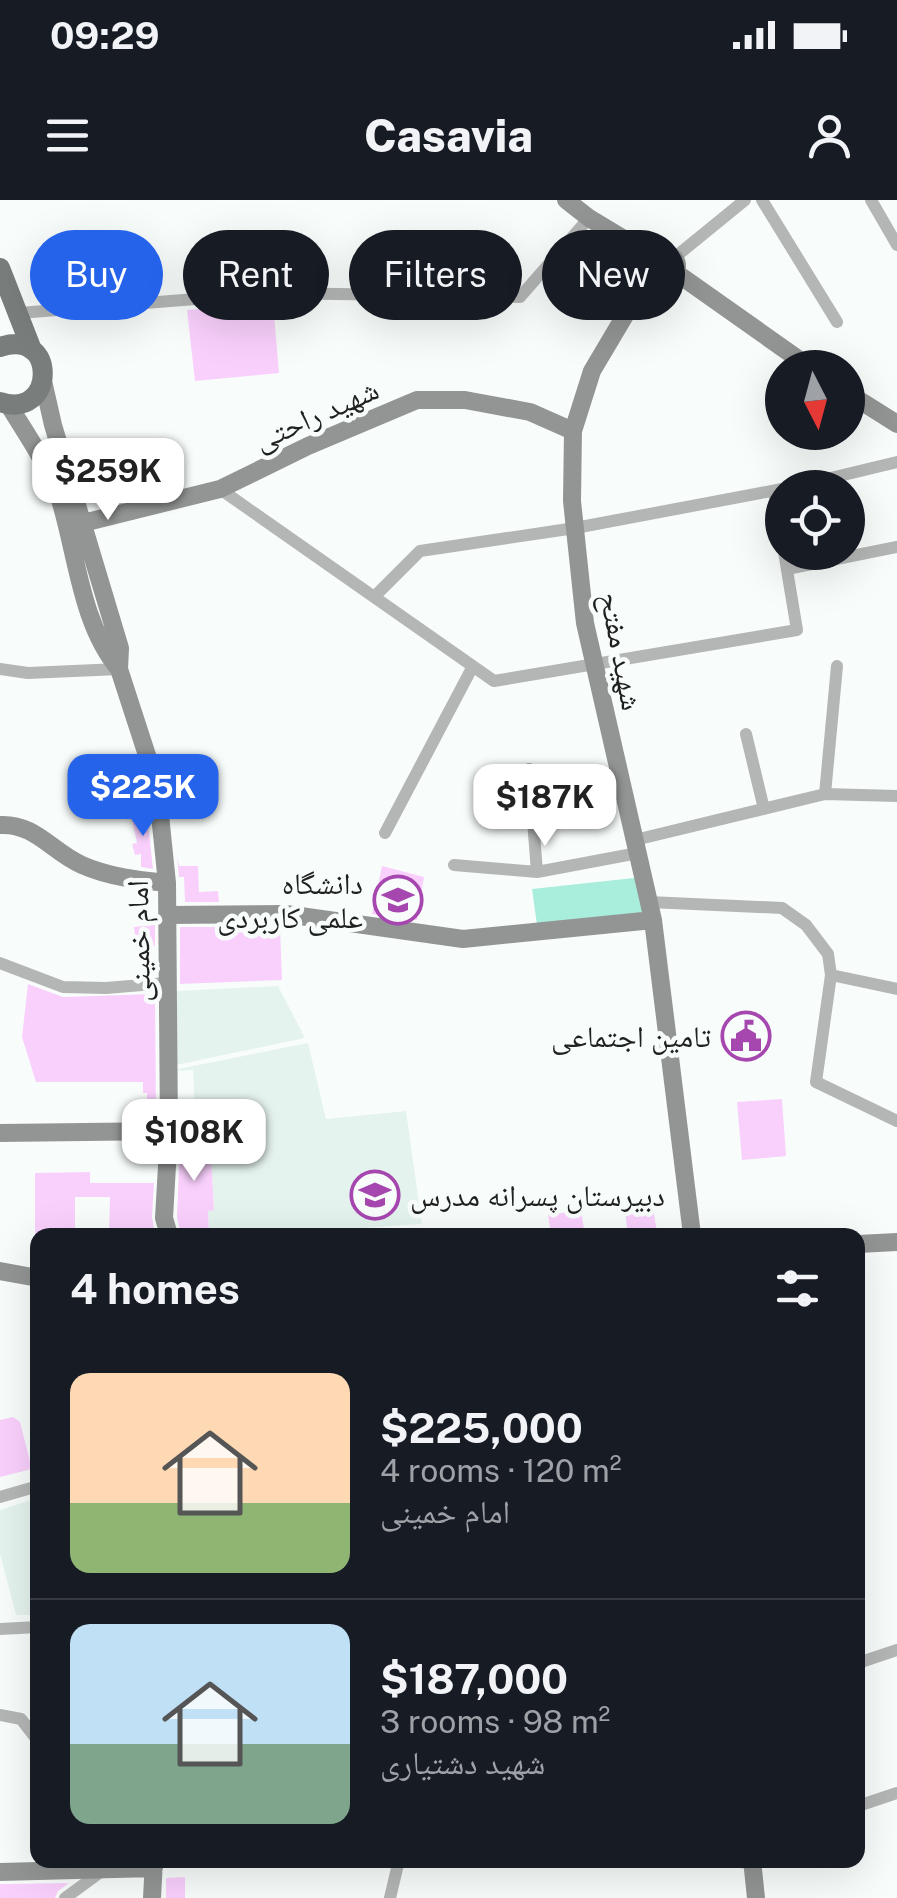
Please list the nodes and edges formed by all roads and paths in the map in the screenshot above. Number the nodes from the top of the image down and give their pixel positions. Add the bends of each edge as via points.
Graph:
1 (566, 200) edge
2 (745, 200) edge
3 (762, 200) edge
4 (871, 200) edge
5 (588, 218) junction
6 (608, 230) edge
7 (897, 244) edge
8 (685, 250) edge
9 (0, 268) edge
10 (685, 279) edge
11 (19, 313) junction
12 (622, 320) edge
13 (836, 322) dead end
14 (0, 347) edge
15 (32, 350) junction
16 (785, 350) edge
17 (43, 381) junction
18 (4, 404) edge
19 (865, 404) edge
20 (897, 424) edge
21 (573, 431) junction
22 (897, 462) edge
23 (863, 470) edge
24 (220, 489) junction
25 (765, 492) edge
26 (84, 523) junction
27 (575, 528) junction
28 (897, 547) edge
29 (865, 554) edge
30 (787, 570) edge
31 (374, 596) junction
32 (595, 665) junction
33 (473, 666) junction
34 (838, 666) dead end
35 (0, 669) edge
36 (119, 669) junction
37 (746, 734) dead end
38 (528, 769) dead end
39 (826, 794) junction
40 (897, 796) edge
41 (764, 809) junction
42 (0, 825) edge
43 (385, 834) dead end
44 (636, 846) junction
45 (454, 865) dead end
46 (537, 872) junction
47 (167, 883) junction
48 (651, 911) junction
49 (167, 915) junction
50 (0, 963) edge
51 (831, 975) junction
52 (166, 982) junction
53 (897, 989) edge
54 (897, 1121) edge
55 (168, 1131) junction
56 (0, 1132) edge
57 (163, 1228) edge
58 (691, 1228) edge
59 (897, 1242) edge
60 (865, 1244) edge
61 (0, 1272) edge
62 (30, 1277) edge
63 (30, 1488) edge
64 (0, 1497) edge
65 (30, 1627) edge
66 (0, 1628) edge
67 (897, 1650) edge
68 (865, 1661) edge
69 (0, 1716) edge
70 (30, 1730) edge
71 (897, 1793) edge
72 (865, 1804) edge
73 (33, 1868) edge
74 (122, 1868) edge
75 (151, 1868) edge
76 (397, 1868) edge
77 (753, 1868) edge
78 (0, 1869) edge
79 (102, 1870) junction
80 (66, 1898) edge
81 (152, 1898) edge
82 (390, 1898) edge
83 (756, 1898) edge

1 - 5 street
2 - 8 street
3 - 13 street
4 - 7 street
5 - 6 street
5 - 11 street via 520,297 272,294
9 - 11 main road
10 - 16 street
11 - 15 main road
12 - 21 street, شهید مفتح via 592,371
14 - 15 main road
15 - 17 main road
17 - 18 main road via 34,396
17 - 26 street, امام خمینی
18 - 36 street, امام خمینی via 60,498 86,600 106,654
19 - 20 street
21 - 24 street, شهید راحتی via 530,412 465,400 417,400
21 - 27 street, شهید مفتح
22 - 23 street
24 - 26 street, شهید راحتی
24 - 31 street
25 - 27 street
26 - 36 street, امام خمینی via 120,648
27 - 31 street via 420,551
27 - 32 street, شهید مفتح
28 - 29 street
30 - 32 street via 797,630
31 - 33 street
32 - 33 street via 494,681
32 - 44 street, شهید مفتح
33 - 43 street
34 - 39 street
35 - 36 street
36 - 47 street, امام خمینی via 157,786
37 - 41 street
38 - 46 street
39 - 40 street
39 - 41 street
41 - 44 street
42 - 47 street via 19,824 88,868
44 - 46 street
44 - 48 street, شهید مفتح
45 - 46 street
47 - 49 street, امام خمینی
48 - 49 street via 464,940 286,914
48 - 51 street via 782,908 828,954
48 - 58 street, شهید مفتح
49 - 52 street, امام خمینی
50 - 52 street via 63,987
51 - 53 street
51 - 54 street via 816,1082
52 - 55 street, امام خمینی
55 - 56 street
55 - 57 street, امام خمینی
59 - 60 street
61 - 62 street
63 - 64 street
65 - 66 street
67 - 68 street
69 - 70 street via 21,1718
71 - 72 street
73 - 78 street
74 - 79 street
75 - 81 street
76 - 82 street
77 - 83 street
78 - 79 street
79 - 80 street

